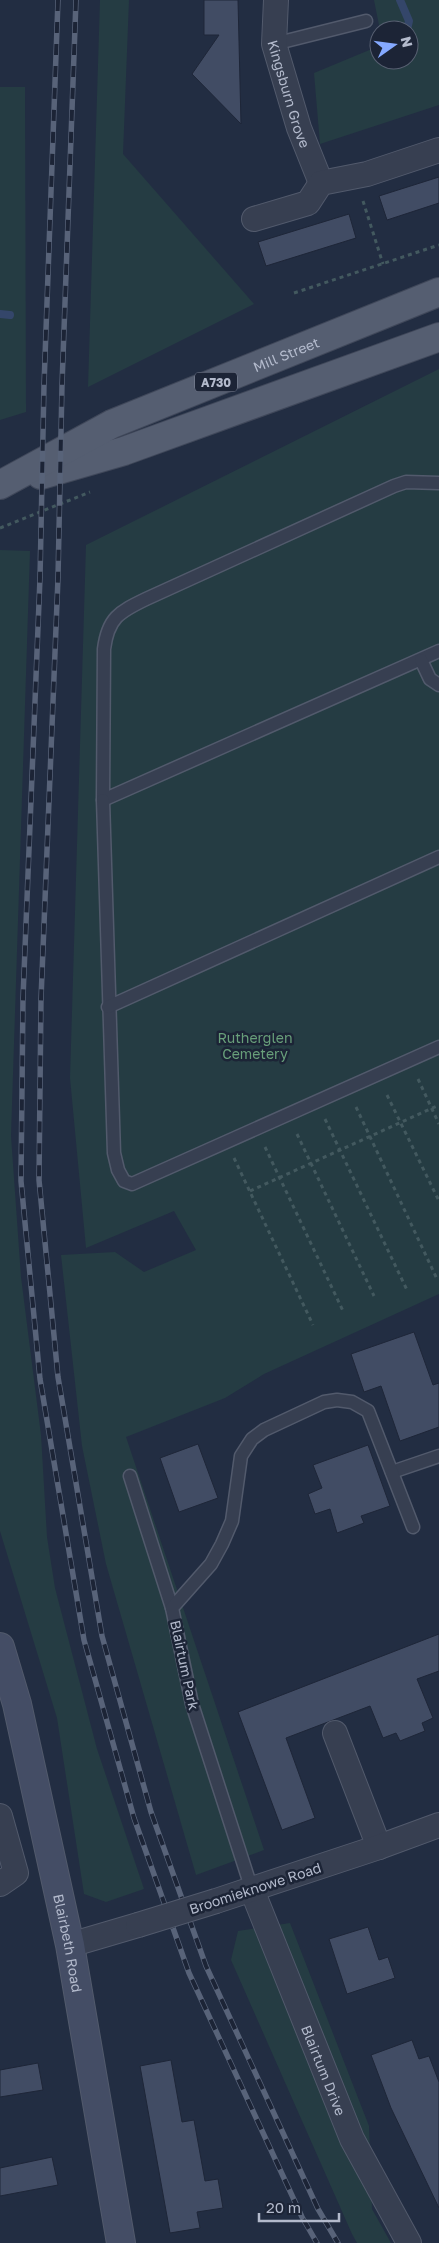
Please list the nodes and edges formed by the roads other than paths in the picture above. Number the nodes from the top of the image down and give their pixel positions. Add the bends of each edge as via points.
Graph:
1 (276, 0) edge
2 (366, 21) dead end
3 (274, 44) junction
4 (439, 150) edge
5 (321, 184) junction
6 (254, 219) dead end
7 (439, 292) edge
8 (439, 337) edge
9 (439, 483) edge
10 (0, 486) edge
11 (439, 651) edge
12 (421, 660) junction
13 (439, 685) edge
14 (103, 800) junction
15 (439, 857) edge
16 (108, 1007) junction
17 (439, 1047) edge
18 (439, 1456) edge
19 (392, 1472) junction
20 (130, 1476) dead end
21 (413, 1527) dead end
22 (172, 1608) junction
23 (0, 1647) edge
24 (335, 1733) dead end
25 (0, 1816) edge
26 (439, 1825) edge
27 (379, 1847) junction
28 (0, 1884) edge
29 (252, 1890) junction
30 (70, 1945) junction
31 (121, 2243) edge
32 (409, 2243) edge

1 - 3 street, Kingsburn Grove
2 - 3 lane
3 - 5 street, Kingsburn Grove via 299,128
4 - 5 street
5 - 6 street via 308,204
7 - 10 main road, Mill Street / A730 via 112,424
8 - 10 main road, Mill Street / A730 via 124,451
9 - 14 lane via 406,482 394,486 126,608 113,618 106,632 104,649
11 - 12 lane
12 - 13 lane via 430,679
12 - 14 lane
14 - 16 lane
15 - 16 lane
16 - 17 lane via 114,1153 124,1181 132,1184
18 - 19 lane
19 - 21 lane, Blairtum Park
19 - 22 lane, Blairtum Park via 368,1411 352,1402 324,1402 264,1430 252,1438 241,1456 232,1521 222,1544 211,1564
20 - 22 lane
22 - 29 lane, Blairtum Park via 192,1704
23 - 30 main road, Blairbeth Road via 17,1704
24 - 27 street
25 - 28 street via 16,1873
26 - 27 street, Broomieknowe Road
27 - 29 street, Broomieknowe Road
29 - 30 street, Broomieknowe Road, bridge
29 - 32 street, Blairtum Drive via 352,2140
30 - 31 main road, Blairbeth Road

